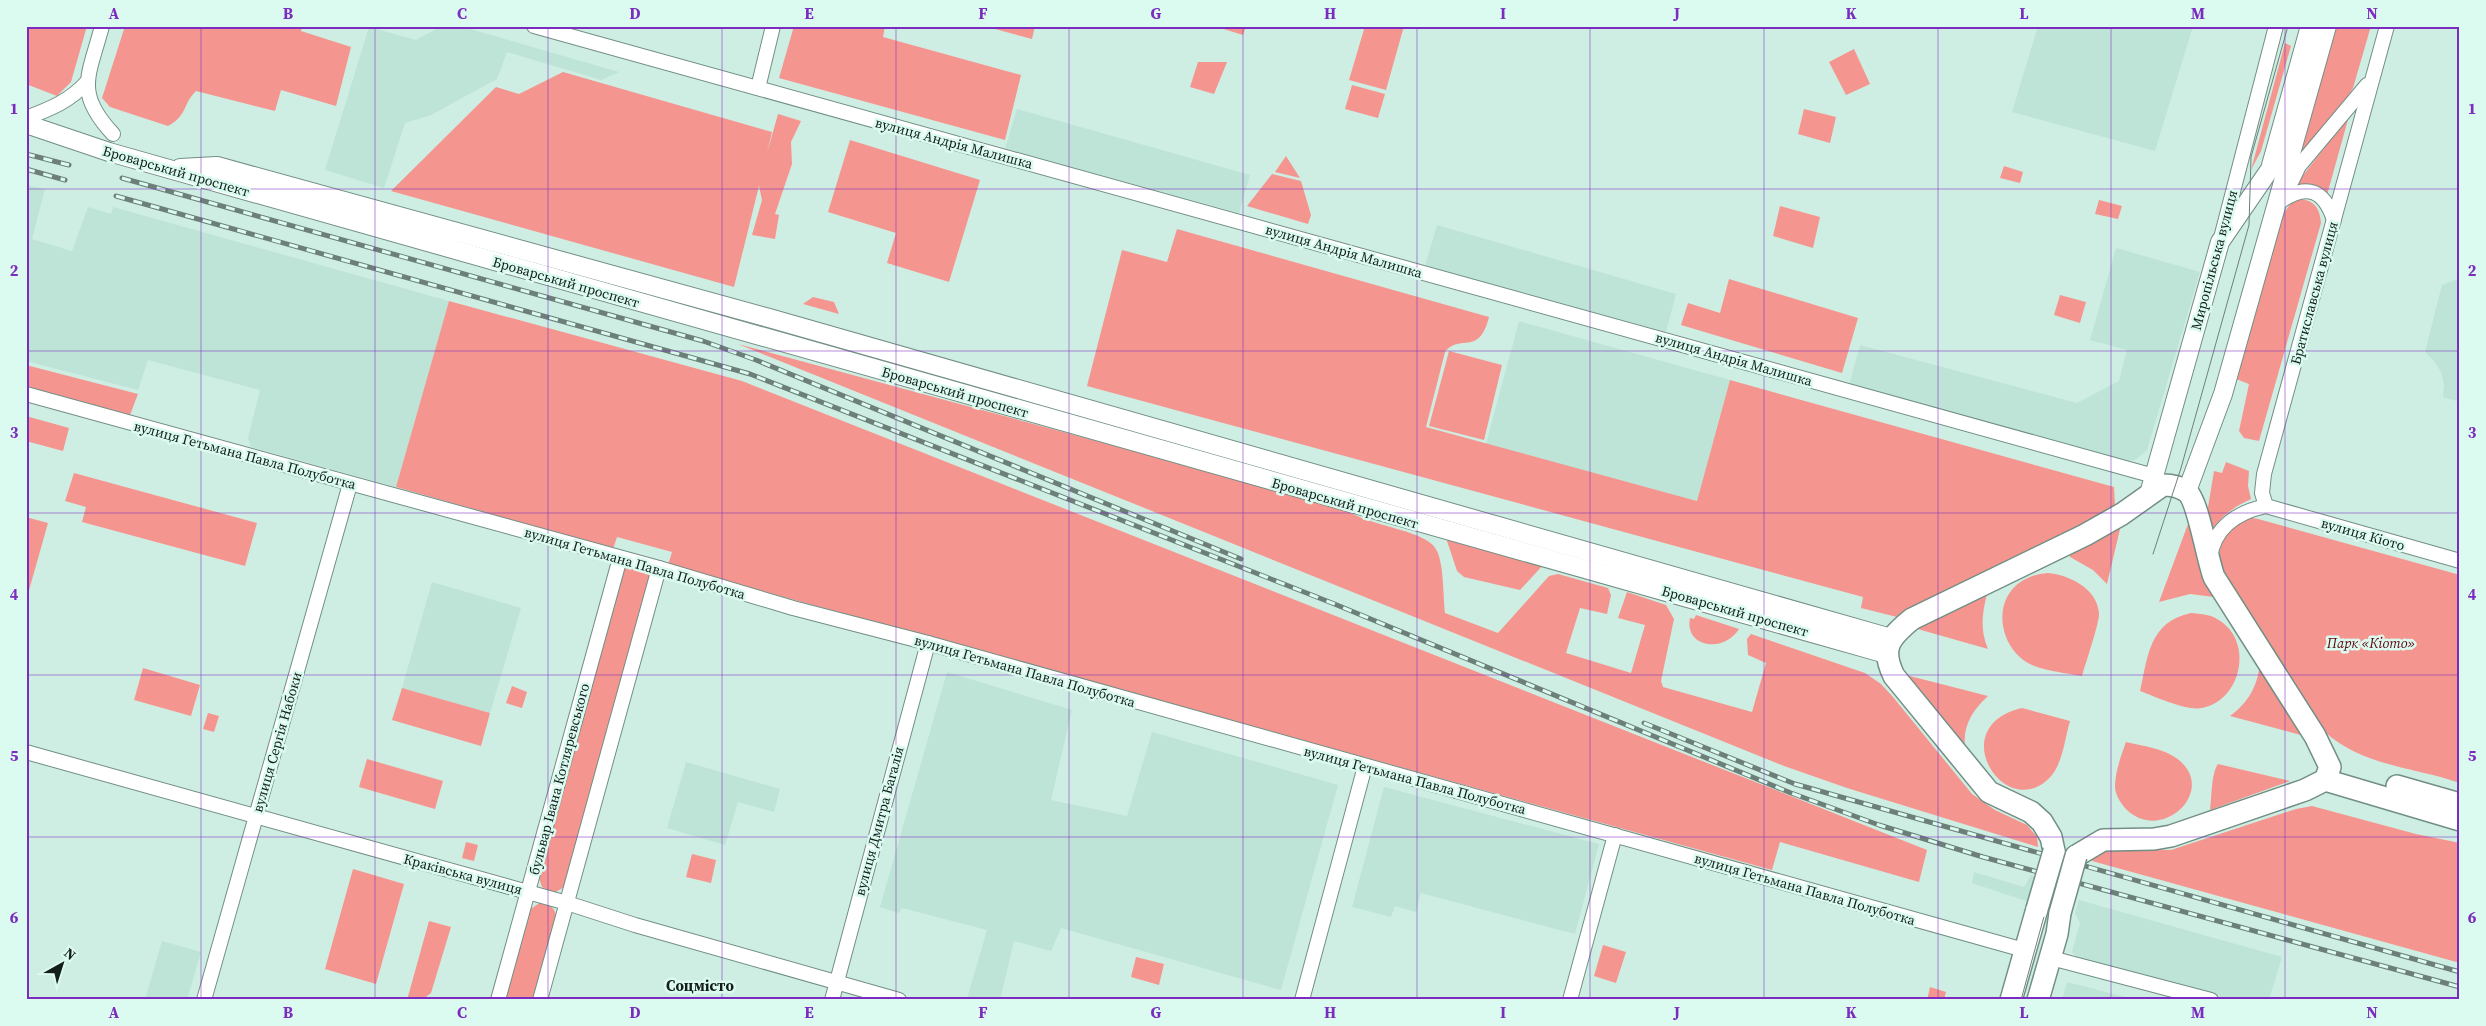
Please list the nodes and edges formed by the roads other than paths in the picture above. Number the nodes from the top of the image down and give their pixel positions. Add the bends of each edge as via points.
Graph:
1 (102, 26) edge
2 (534, 26) edge
3 (773, 26) edge
4 (2276, 26) edge
5 (2310, 26) edge
6 (2327, 26) edge
7 (2387, 26) edge
8 (2371, 80) junction
9 (87, 82) junction
10 (758, 88) junction
11 (26, 118) edge
12 (26, 124) edge
13 (113, 134) dead end
14 (167, 169) junction
15 (2267, 175) junction
16 (2284, 196) junction
17 (2334, 220) junction
18 (2220, 242) junction
19 (26, 394) edge
20 (350, 484) junction
21 (2151, 485) junction
22 (2187, 491) junction
23 (2266, 506) junction
24 (620, 558) junction
25 (2460, 561) edge
26 (2209, 564) junction
27 (659, 568) junction
28 (928, 643) junction
29 (1889, 646) junction
30 (26, 752) edge
31 (1365, 766) junction
32 (2327, 773) junction
33 (2460, 804) edge
34 (256, 816) junction
35 (2460, 820) edge
36 (1615, 835) junction
37 (2052, 844) junction
38 (2083, 851) junction
39 (528, 892) junction
40 (567, 902) junction
41 (2024, 950) junction
42 (2051, 958) junction
43 (836, 983) junction
44 (204, 1000) edge
45 (498, 1000) edge
46 (540, 1000) edge
47 (832, 1000) edge
48 (899, 1000) edge
49 (1302, 1000) edge
50 (1570, 1000) edge
51 (2011, 1000) edge
52 (2038, 1000) edge
53 (2211, 1000) edge

1 - 9 street
2 - 10 street, вулиця Андрія Малишка
3 - 10 street
4 - 18 street, Миропільська вулиця
5 - 15 main road
6 - 16 main road, Братиславська вулиця
7 - 8 street, Братиславська вулиця
8 - 16 street, Братиславська вулиця via 2299,166
8 - 17 street, Братиславська вулиця
9 - 11 street via 57,106
9 - 13 street via 96,116
10 - 21 street, вулиця Андрія Малишка
12 - 14 main road, Броварський проспект
14 - 29 main road, Броварський проспект
14 - 29 main road, Броварський проспект via 217,166 769,318
15 - 16 main road via 2268,184
15 - 18 main road
16 - 17 street via 2302,191 2322,196
16 - 22 main road, Братиславська вулиця via 2223,394
17 - 23 street, Братиславська вулиця via 2264,474 2262,493
18 - 21 main road, Миропільська вулиця
19 - 20 street, вулиця Гетьмана Павла Полуботка
20 - 24 street, вулиця Гетьмана Павла Полуботка
20 - 34 street, вулиця Сергія Набоки
21 - 22 highway via 2171,485
21 - 29 highway via 2122,514 2085,535 1912,619
22 - 26 highway via 2198,512
23 - 25 street, вулиця Кіото
23 - 26 street via 2236,516 2225,526 2211,550
24 - 27 street, вулиця Гетьмана Павла Полуботка
24 - 39 street, бульвар Івана Котляревського
26 - 32 highway via 2214,577 2315,736
27 - 28 street, вулиця Гетьмана Павла Полуботка via 792,608
27 - 40 street
28 - 31 street, вулиця Гетьмана Павла Полуботка
28 - 43 street, вулиця Дмитра Багалія
29 - 37 highway via 1894,676 1978,782 2001,800 2031,812 2042,822
30 - 34 street, Краківська вулиця
31 - 36 street, вулиця Гетьмана Павла Полуботка
31 - 49 street
32 - 33 highway
32 - 35 highway
32 - 38 highway via 2305,790 2171,836 2103,840
34 - 39 street, Краківська вулиця
34 - 44 street, вулиця Сергія Набоки
36 - 41 street, вулиця Гетьмана Павла Полуботка
36 - 50 street
37 - 38 highway
37 - 41 highway, bridge
38 - 42 highway, bridge via 2060,913
39 - 40 street, Краківська вулиця
39 - 45 street, бульвар Івана Котляревського
40 - 43 street, Краківська вулиця
40 - 46 street
41 - 51 highway
42 - 52 highway
42 - 53 street
43 - 47 street, вулиця Дмитра Багалія
43 - 48 street, Краківська вулиця

